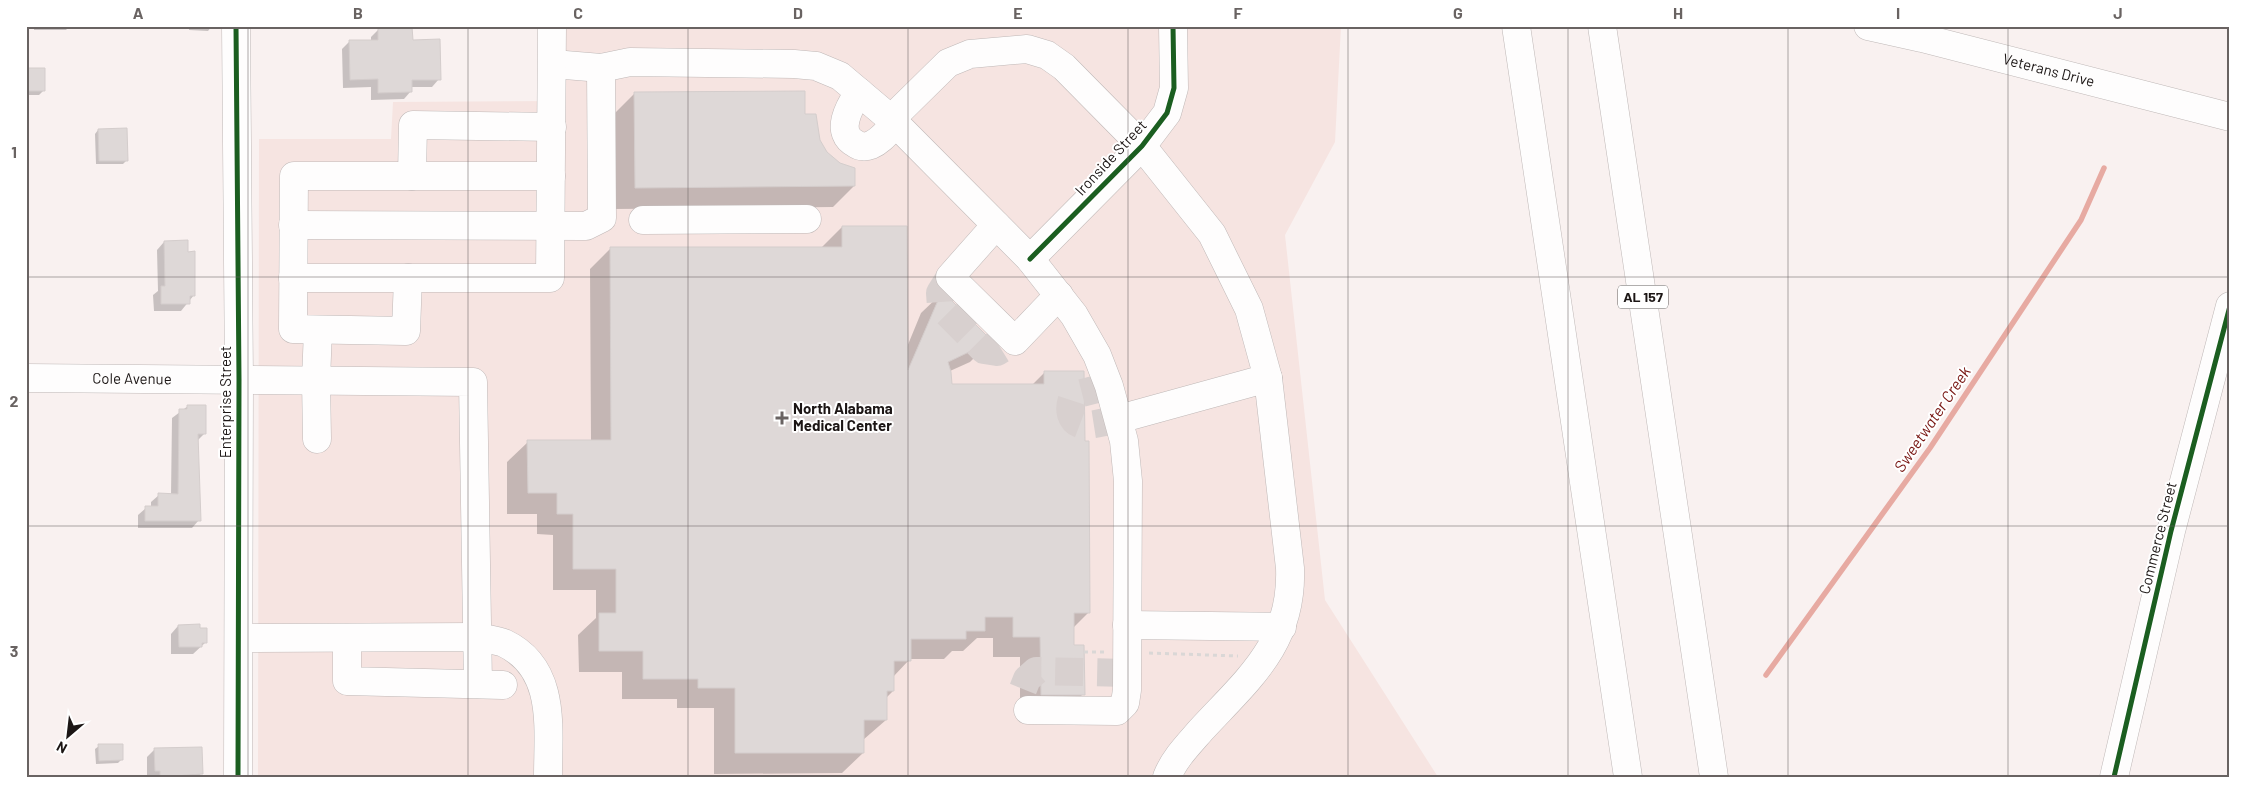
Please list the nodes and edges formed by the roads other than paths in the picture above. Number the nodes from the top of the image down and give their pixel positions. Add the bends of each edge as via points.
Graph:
1 (236, 26) edge
2 (552, 26) edge
3 (1173, 26) edge
4 (1516, 26) edge
5 (1602, 26) edge
6 (1868, 26) edge
7 (553, 64) junction
8 (601, 68) junction
9 (859, 92) junction
10 (2230, 117) edge
11 (893, 121) junction
12 (552, 126) junction
13 (1142, 146) junction
14 (412, 176) junction
15 (552, 176) junction
16 (602, 218) junction
17 (807, 219) dead end
18 (294, 225) junction
19 (996, 225) junction
20 (551, 227) junction
21 (1030, 259) junction
22 (293, 278) junction
23 (408, 278) junction
24 (1059, 295) junction
25 (2230, 306) edge
26 (318, 330) junction
27 (26, 378) edge
28 (1268, 378) junction
29 (239, 379) junction
30 (316, 380) junction
31 (1119, 420) junction
32 (317, 438) dead end
33 (1282, 627) junction
34 (239, 638) junction
35 (347, 638) junction
36 (477, 638) junction
37 (1127, 638) junction
38 (1028, 710) dead end
39 (238, 777) edge
40 (548, 777) edge
41 (1167, 777) edge
42 (1628, 777) edge
43 (1714, 777) edge
44 (2114, 777) edge

1 - 29 main road, Enterprise Street
2 - 7 main road
3 - 13 main road, Ironside Street via 1174,88 1167,113
4 - 42 main road
5 - 43 main road, AL 157
6 - 10 main road, Veterans Drive
7 - 8 main road
7 - 12 main road
8 - 9 main road via 630,62 816,66 840,76
8 - 16 main road
9 - 11 main road
9 - 11 main road via 845,118 845,133 851,142 860,147 871,145
11 - 13 main road via 948,63 970,54 1027,50 1047,55 1064,66
11 - 19 main road
12 - 14 main road via 413,125
12 - 15 main road
13 - 21 main road, Ironside Street
13 - 28 main road via 1212,234 1249,309
14 - 15 main road
14 - 18 main road via 294,176
15 - 20 main road
16 - 17 main road via 616,225 631,226 643,220
16 - 20 main road via 586,226
18 - 20 main road
18 - 22 main road
19 - 21 main road
19 - 24 main road via 950,277 1015,340
20 - 23 main road via 550,278
21 - 24 main road
22 - 23 main road
22 - 26 main road via 293,329
23 - 26 main road via 406,331
24 - 31 main road via 1074,314 1097,355
25 - 44 main road, Commerce Street via 2171,531
26 - 30 main road
27 - 29 main road, Cole Avenue
28 - 31 main road
28 - 33 main road via 1290,568 1291,591
29 - 30 main road, Cole Avenue
29 - 34 main road, Enterprise Street
30 - 32 main road
30 - 36 main road, Cole Avenue via 473,382
31 - 37 main road via 1128,480
33 - 37 main road
33 - 41 main road via 1260,665 1181,753
34 - 35 main road
34 - 39 main road, Enterprise Street
35 - 36 main road
35 - 36 main road via 347,681 490,684
36 - 40 main road via 503,643 525,657 541,683 548,706
37 - 38 main road via 1127,690 1125,703 1117,711

